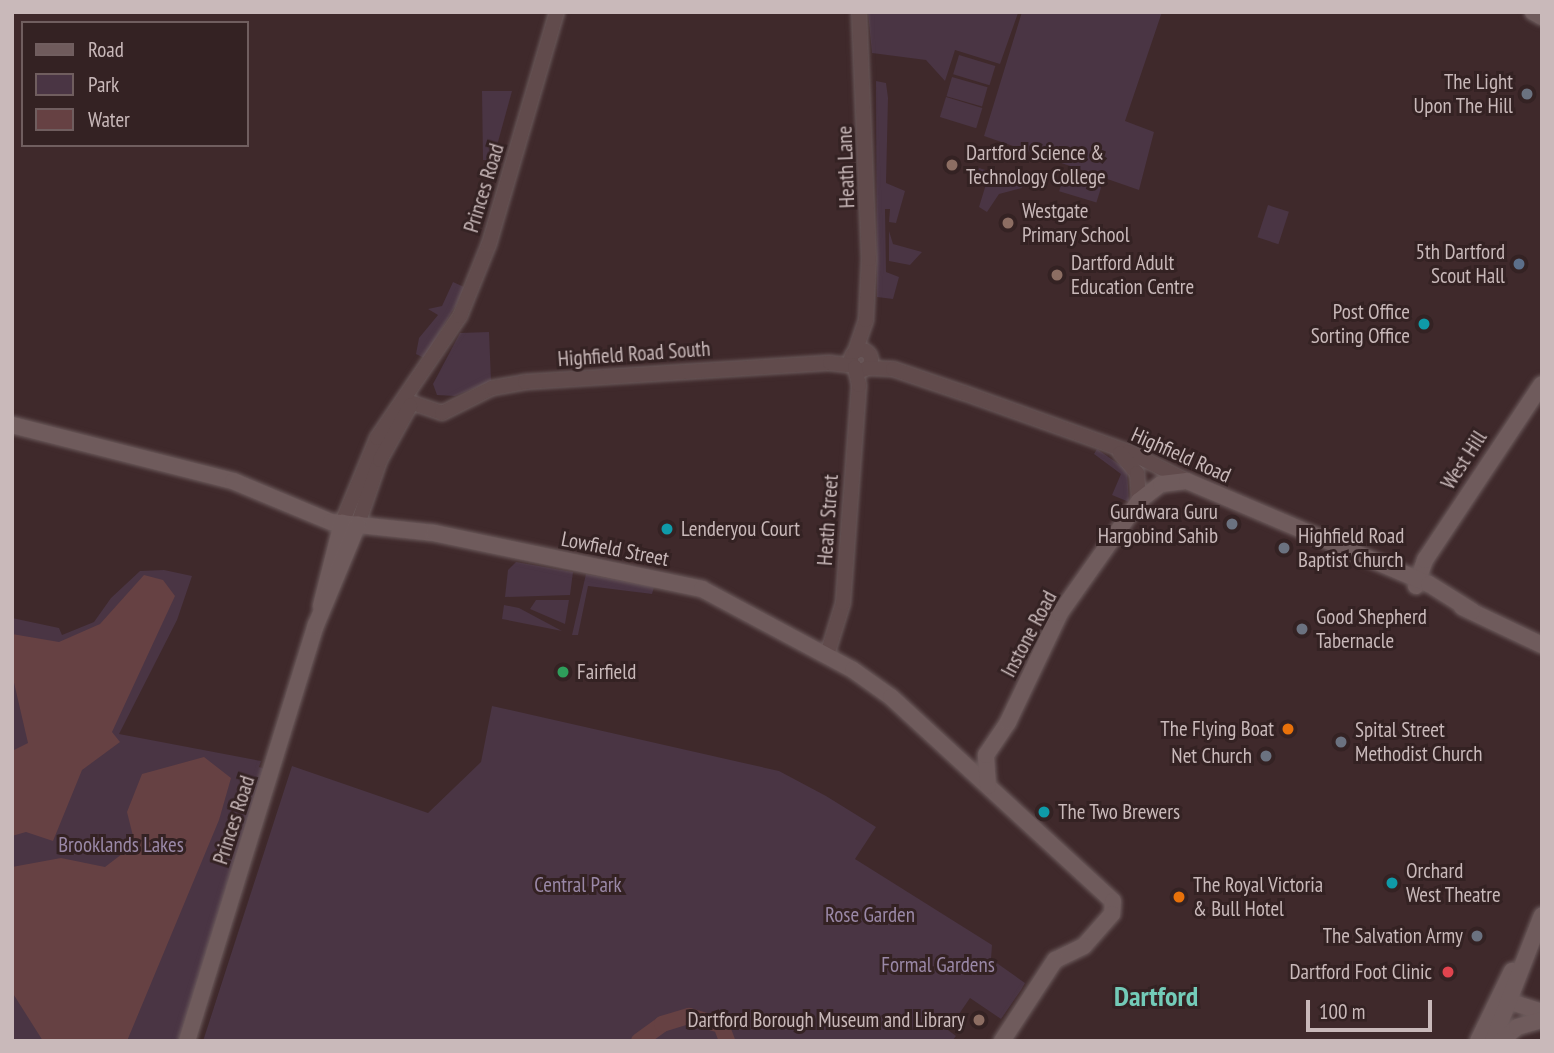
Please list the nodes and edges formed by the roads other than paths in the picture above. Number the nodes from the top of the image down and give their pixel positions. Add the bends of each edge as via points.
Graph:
1 (557, 12) edge
2 (859, 12) edge
3 (1533, 12) edge
4 (1542, 17) edge
5 (861, 360) junction
6 (1542, 384) edge
7 (410, 397) junction
8 (12, 425) edge
9 (1114, 448) junction
10 (1186, 481) junction
11 (1139, 501) junction
12 (350, 523) junction
13 (1437, 543) junction
14 (1425, 560) junction
15 (1399, 572) junction
16 (1415, 580) junction
17 (1445, 593) junction
18 (1472, 611) junction
19 (1542, 645) edge
20 (827, 655) junction
21 (978, 768) junction
22 (1542, 915) edge
23 (1523, 954) junction
24 (1510, 996) junction
25 (1540, 1014) edge
26 (187, 1041) edge
27 (1002, 1041) edge
28 (1478, 1041) edge
29 (1493, 1041) edge
30 (1501, 1041) edge

1 - 7 street, Princes Road via 489,244 460,316
2 - 5 street, Heath Lane via 869,225
3 - 4 main road
5 - 7 street, Highfield Road South via 525,382 492,388 446,410
5 - 9 street, Highfield Road
5 - 20 street, Heath Street via 841,619
6 - 13 main road, West Hill
7 - 12 street, Princes Road
8 - 12 main road, Lowfield Street via 233,481
9 - 10 street, Highfield Road
9 - 11 street via 1137,473
10 - 11 main road, Instone Road via 1161,484
10 - 15 main road, Highfield Road
11 - 21 main road, Instone Road via 1060,613
12 - 20 main road, Lowfield Street via 434,533 702,589
12 - 26 main road, Princes Road
13 - 14 main road, West Hill
13 - 17 main road via 1432,563
14 - 15 main road via 1412,571
14 - 16 main road, West Hill
15 - 16 main road, Highfield Road
16 - 17 main road, Highfield Road
16 - 18 main road, Highfield Road
17 - 18 main road, Highfield Road
18 - 19 main road, Highfield Road
20 - 21 main road, Lowfield Street via 891,697
21 - 27 main road, Lowfield Street via 1114,906 1084,946 1055,960
22 - 23 main road
23 - 24 main road
23 - 24 main road via 1520,976
24 - 25 main road
24 - 28 main road
24 - 29 main road
25 - 30 main road

